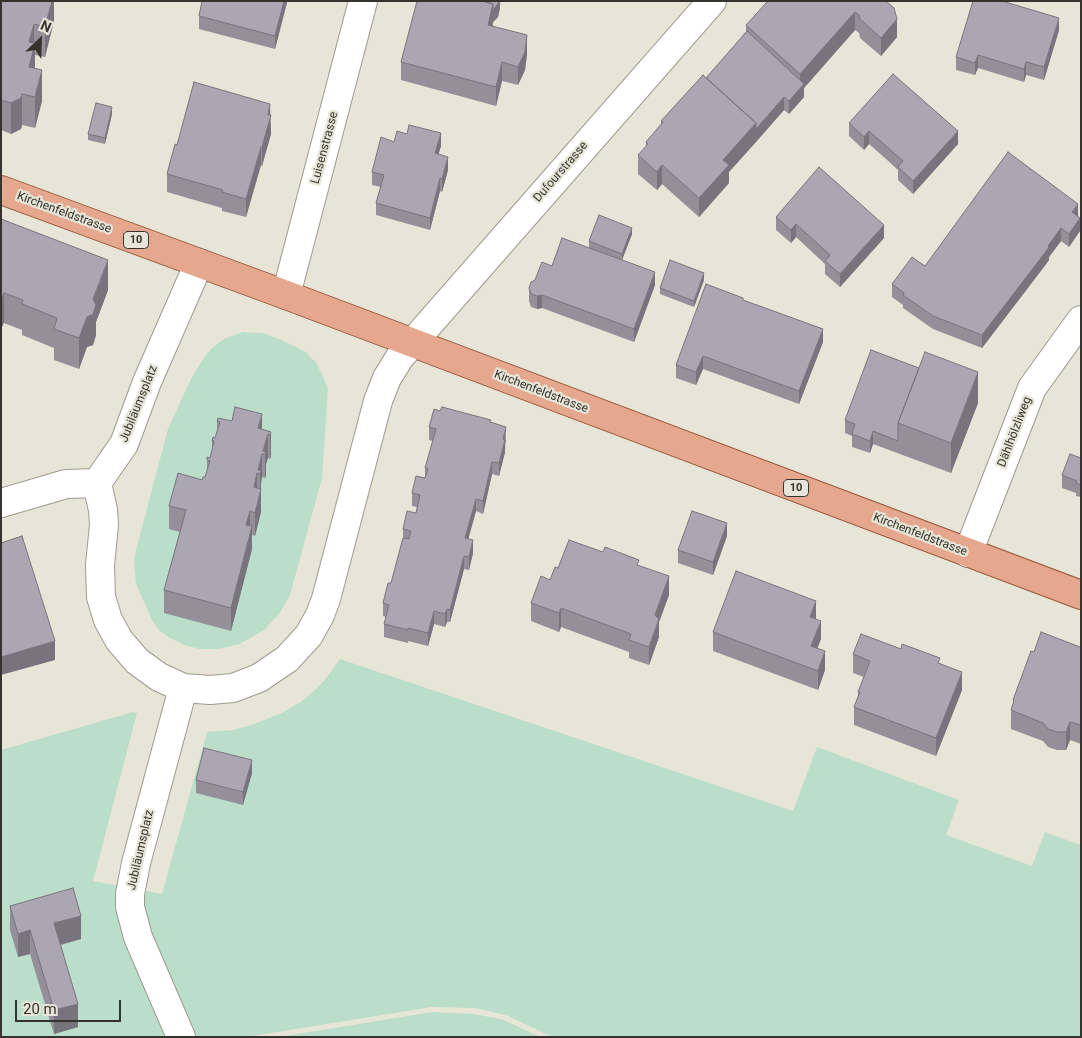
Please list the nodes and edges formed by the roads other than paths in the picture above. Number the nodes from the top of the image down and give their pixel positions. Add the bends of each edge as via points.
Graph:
1 (364, 1) edge
2 (712, 1) edge
3 (1, 190) edge
4 (199, 263) junction
5 (286, 295) junction
6 (1081, 320) edge
7 (411, 342) junction
8 (97, 483) junction
9 (1, 503) edge
10 (968, 554) junction
11 (1081, 595) edge
12 (183, 688) junction
13 (181, 1037) edge

1 - 5 street, Luisenstrasse
2 - 7 street, Dufourstrasse
3 - 4 main road, Kirchenfeldstrasse / 10
4 - 5 main road, Kirchenfeldstrasse / 10
4 - 8 street, Jubiläumsplatz via 124,444
5 - 7 main road, Kirchenfeldstrasse / 10
6 - 10 street, Dählhölzliweg via 1032,388
7 - 10 main road, Kirchenfeldstrasse / 10
7 - 12 street via 392,369 378,402 326,599 315,626 287,659 251,682 226,689
8 - 9 street via 66,484
8 - 12 street via 104,526 101,597 108,620 119,640 137,661 159,677
10 - 11 main road, Kirchenfeldstrasse / 10
12 - 13 street, Jubiläumsplatz via 130,894 138,937

